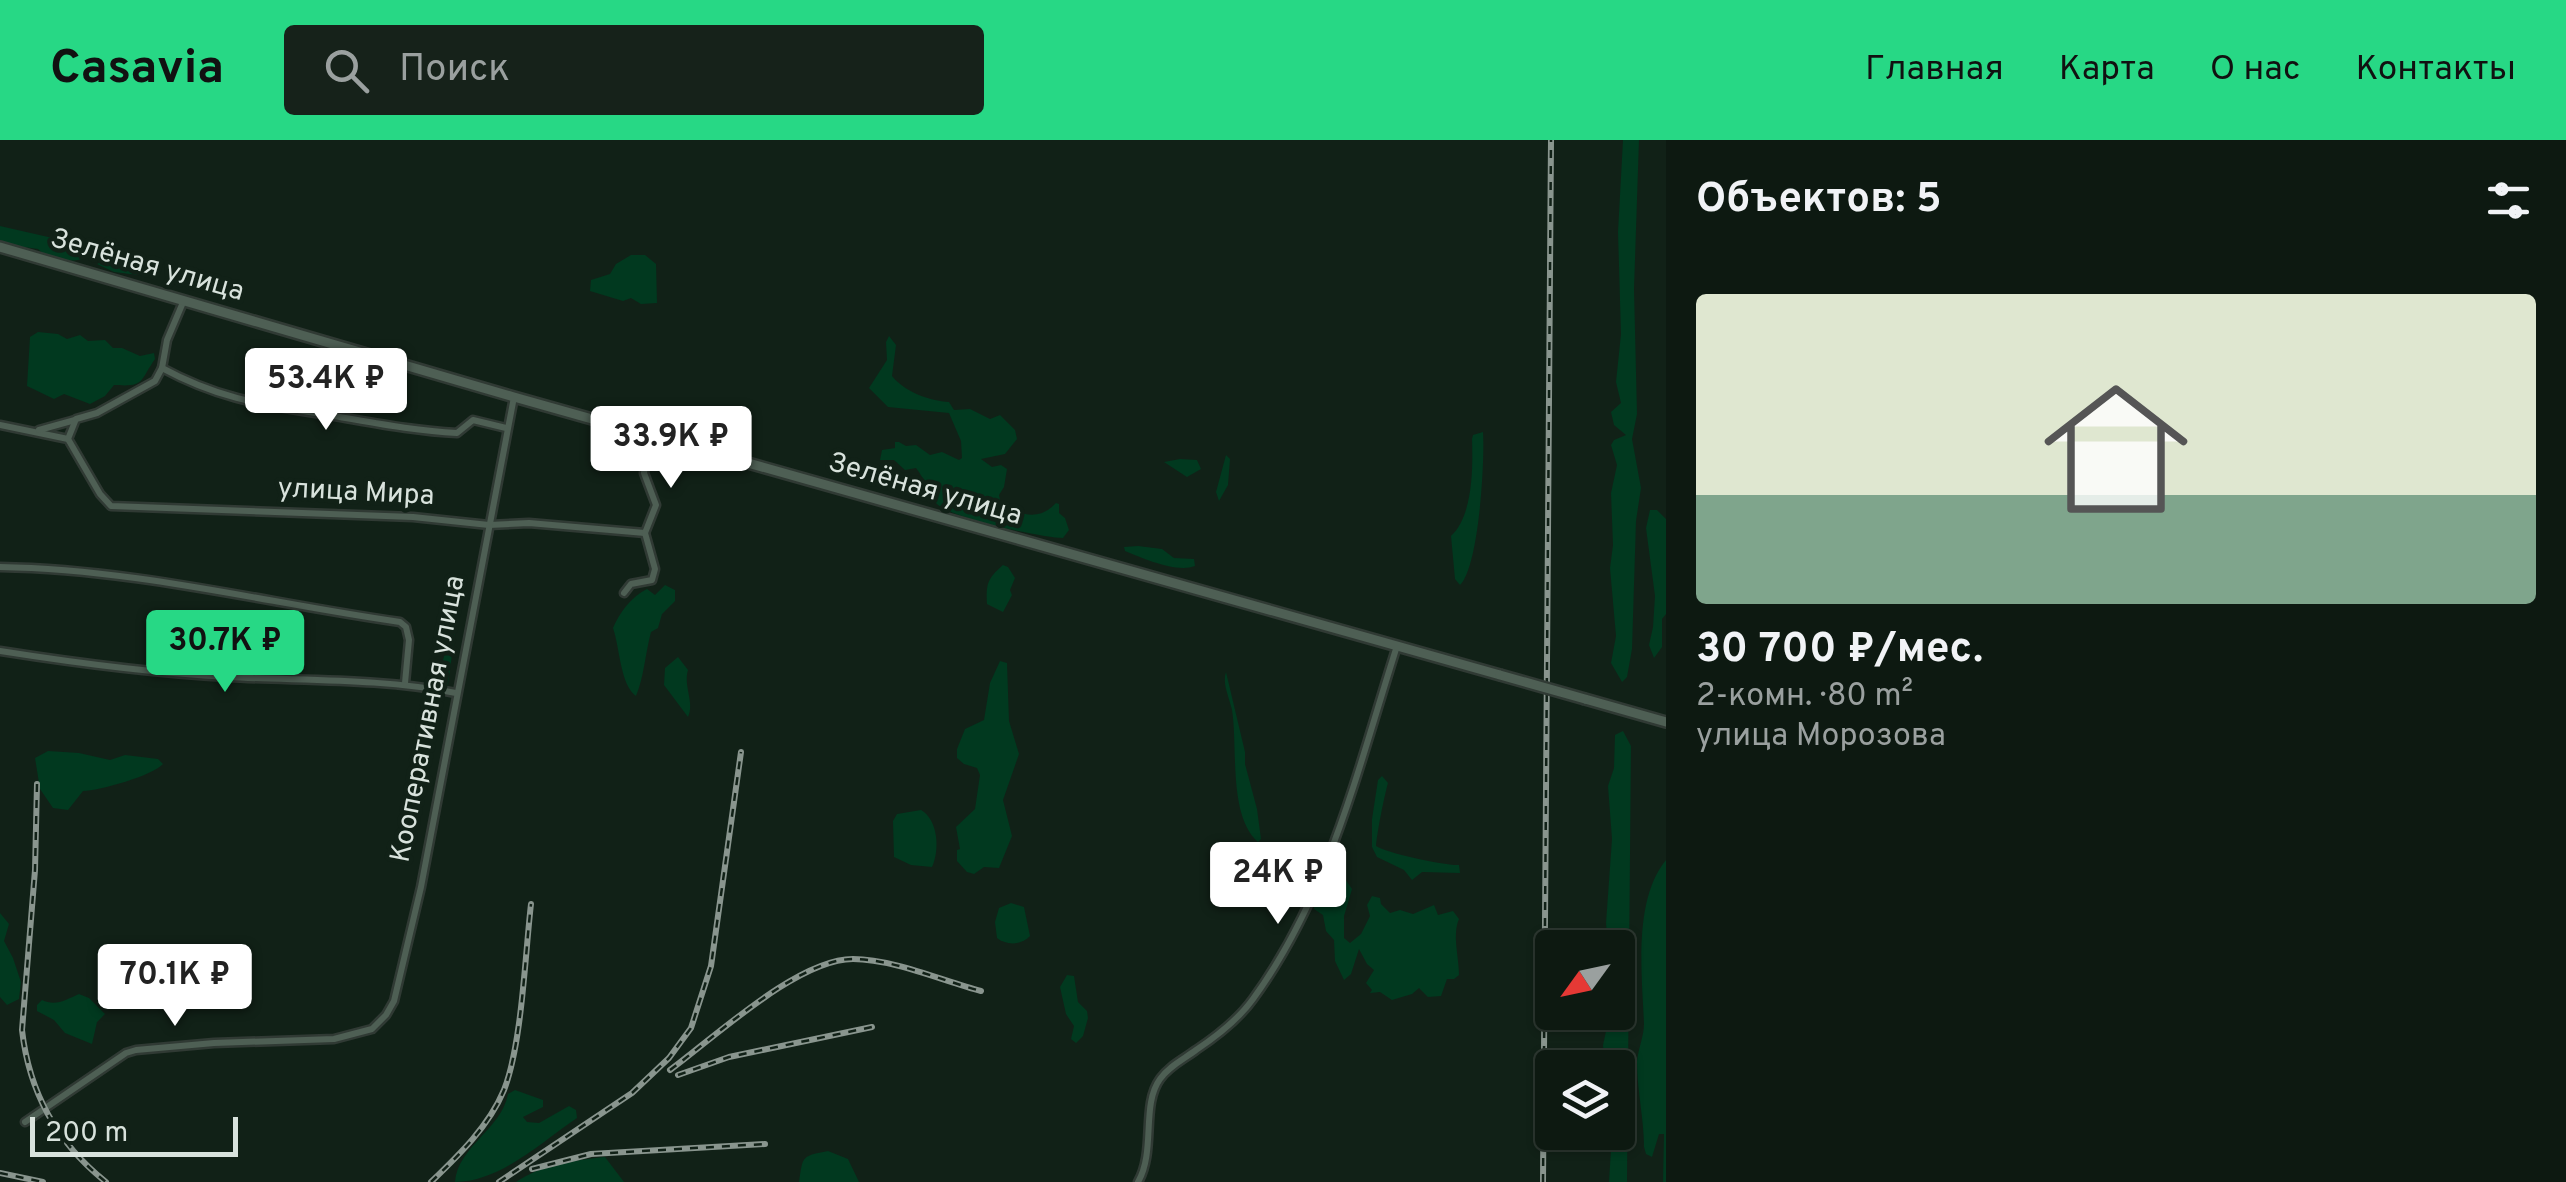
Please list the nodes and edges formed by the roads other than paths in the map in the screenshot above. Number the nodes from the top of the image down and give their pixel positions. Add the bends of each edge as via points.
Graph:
1 (0, 247) edge
2 (184, 300) junction
3 (162, 368) junction
4 (514, 397) junction
5 (76, 419) junction
6 (0, 425) edge
7 (506, 428) junction
8 (36, 431) junction
9 (648, 436) junction
10 (68, 439) junction
11 (489, 525) junction
12 (645, 533) junction
13 (0, 567) edge
14 (624, 594) dead end
15 (1397, 646) junction
16 (0, 652) edge
17 (405, 683) junction
18 (456, 693) junction
19 (1666, 722) edge
20 (25, 1122) dead end
21 (1138, 1182) edge

1 - 2 street, Зелёная улица
2 - 3 street
2 - 4 street, Зелёная улица
3 - 5 street via 155,381 127,398
3 - 7 street via 235,400 416,431 458,433 473,420
4 - 7 street, Кооперативная улица
4 - 9 street, Зелёная улица
5 - 8 street
5 - 10 street
6 - 8 street
7 - 11 street, Кооперативная улица
8 - 10 street
9 - 12 street via 644,473 656,504
9 - 15 street, Зелёная улица
10 - 11 street, улица Мира via 111,506
11 - 12 street, улица Мира
11 - 18 street, Кооперативная улица
12 - 14 street via 652,580 631,584
13 - 17 street via 199,587 400,622 408,630
15 - 19 street, Зелёная улица, bridge
15 - 21 street via 1308,908 1242,1012 1161,1077
16 - 17 street via 124,670
17 - 18 street
18 - 20 street, Кооперативная улица via 394,1001 372,1029 334,1040 136,1050

